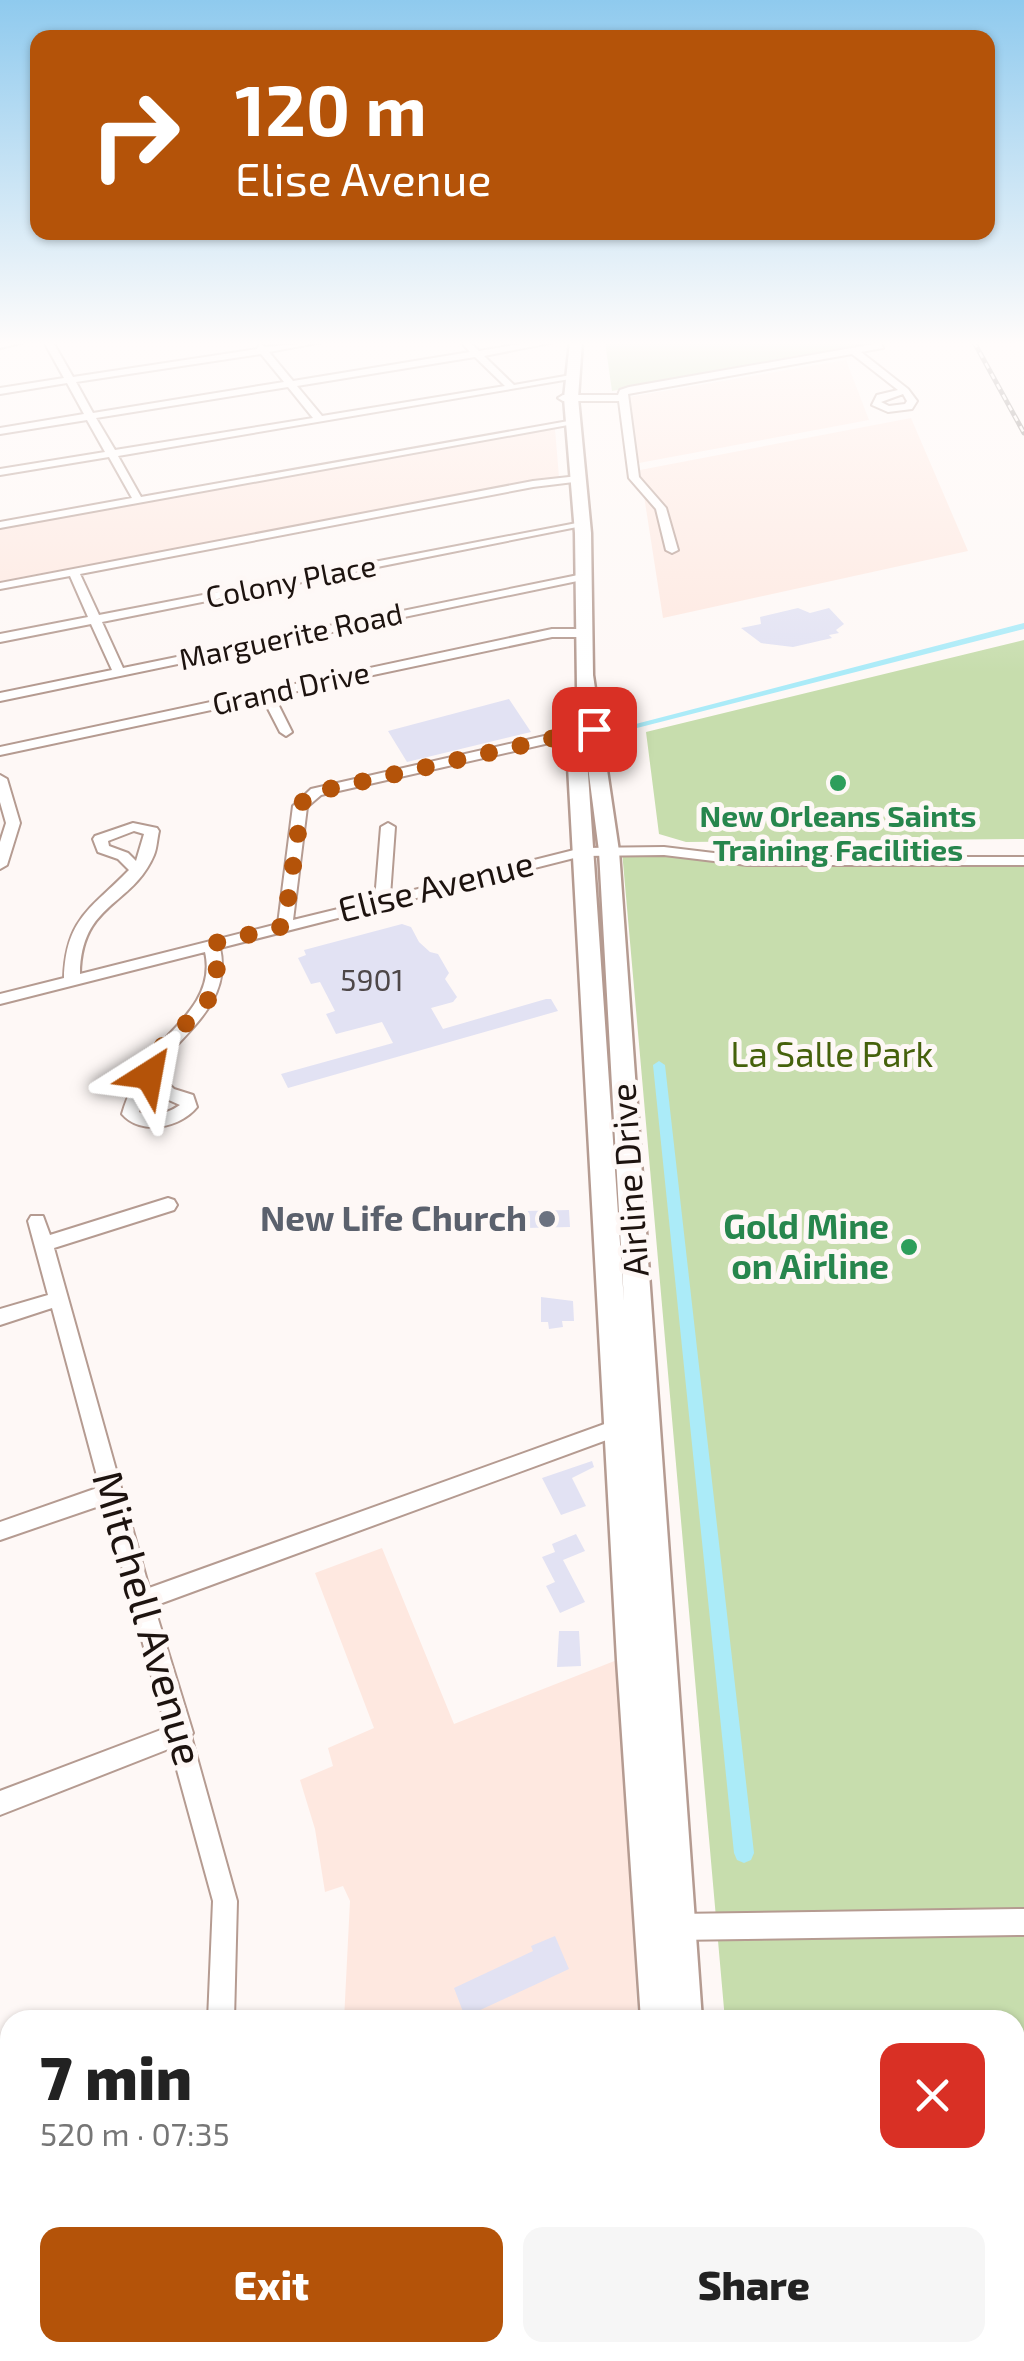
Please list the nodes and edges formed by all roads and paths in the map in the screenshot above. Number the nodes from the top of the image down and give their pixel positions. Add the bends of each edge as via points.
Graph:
1 (122, 452) edge
2 (410, 452) edge
3 (572, 452) edge
4 (630, 452) edge
5 (111, 454) junction
6 (0, 472) edge
7 (574, 480) junction
8 (138, 500) junction
9 (0, 525) edge
10 (578, 525) junction
11 (672, 550) dead end
12 (73, 571) junction
13 (579, 578) junction
14 (0, 586) edge
15 (98, 619) junction
16 (579, 633) junction
17 (0, 638) edge
18 (120, 672) junction
19 (266, 694) junction
20 (0, 697) edge
21 (584, 730) junction
22 (286, 732) dead end
23 (0, 751) edge
24 (0, 778) edge
25 (3, 798) edge
26 (388, 827) dead end
27 (596, 851) junction
28 (1024, 861) edge
29 (0, 865) edge
30 (136, 869) dead end
31 (382, 901) junction
32 (284, 926) junction
33 (211, 944) junction
34 (72, 980) junction
35 (0, 998) edge
36 (149, 1075) dead end
37 (168, 1205) dead end
38 (37, 1221) dead end
39 (44, 1244) junction
40 (58, 1299) junction
41 (0, 1317) edge
42 (632, 1425) junction
43 (112, 1492) junction
44 (0, 1532) edge
45 (144, 1600) junction
46 (181, 1733) junction
47 (0, 1803) edge
48 (1024, 1922) edge
49 (664, 1926) junction
50 (221, 2010) edge
51 (660, 2010) edge
52 (682, 2010) edge

1 - 5 street
2 - 8 street
3 - 7 highway, Airline Drive
4 - 11 street via 634,478 661,508
5 - 6 street
5 - 8 street
7 - 10 highway, Airline Drive
7 - 12 street
8 - 9 street
10 - 13 highway, Airline Drive
10 - 15 street, Colony Place
12 - 14 street
12 - 15 street
13 - 16 highway, Airline Drive
13 - 18 street, Marguerite Road
15 - 17 street, Colony Place
15 - 18 street
16 - 19 street, Grand Drive
16 - 21 highway, Airline Drive
18 - 20 street, Marguerite Road
19 - 22 street
19 - 23 street, Grand Drive
21 - 27 highway, Airline Drive
21 - 32 street via 306,798
24 - 25 street
25 - 29 street via 14,823
26 - 31 street
27 - 28 street, Elise Avenue via 797,862
27 - 31 street, Elise Avenue
27 - 42 highway, Airline Drive
30 - 34 street via 77,932
31 - 32 street, Elise Avenue
32 - 33 street, Elise Avenue
33 - 34 street, Elise Avenue
33 - 36 street via 216,982 208,1000 166,1044
34 - 35 street, Elise Avenue
37 - 39 street
38 - 39 street, Mitchell Avenue
39 - 40 street, Mitchell Avenue
40 - 41 street
40 - 43 street, Mitchell Avenue
42 - 45 street
42 - 49 highway, Airline Drive
43 - 44 street
43 - 45 street, Mitchell Avenue
45 - 46 street, Mitchell Avenue
46 - 47 street
46 - 50 street, Mitchell Avenue via 226,1901
48 - 49 street
49 - 51 highway, Airline Drive
49 - 52 highway, Airline Drive

